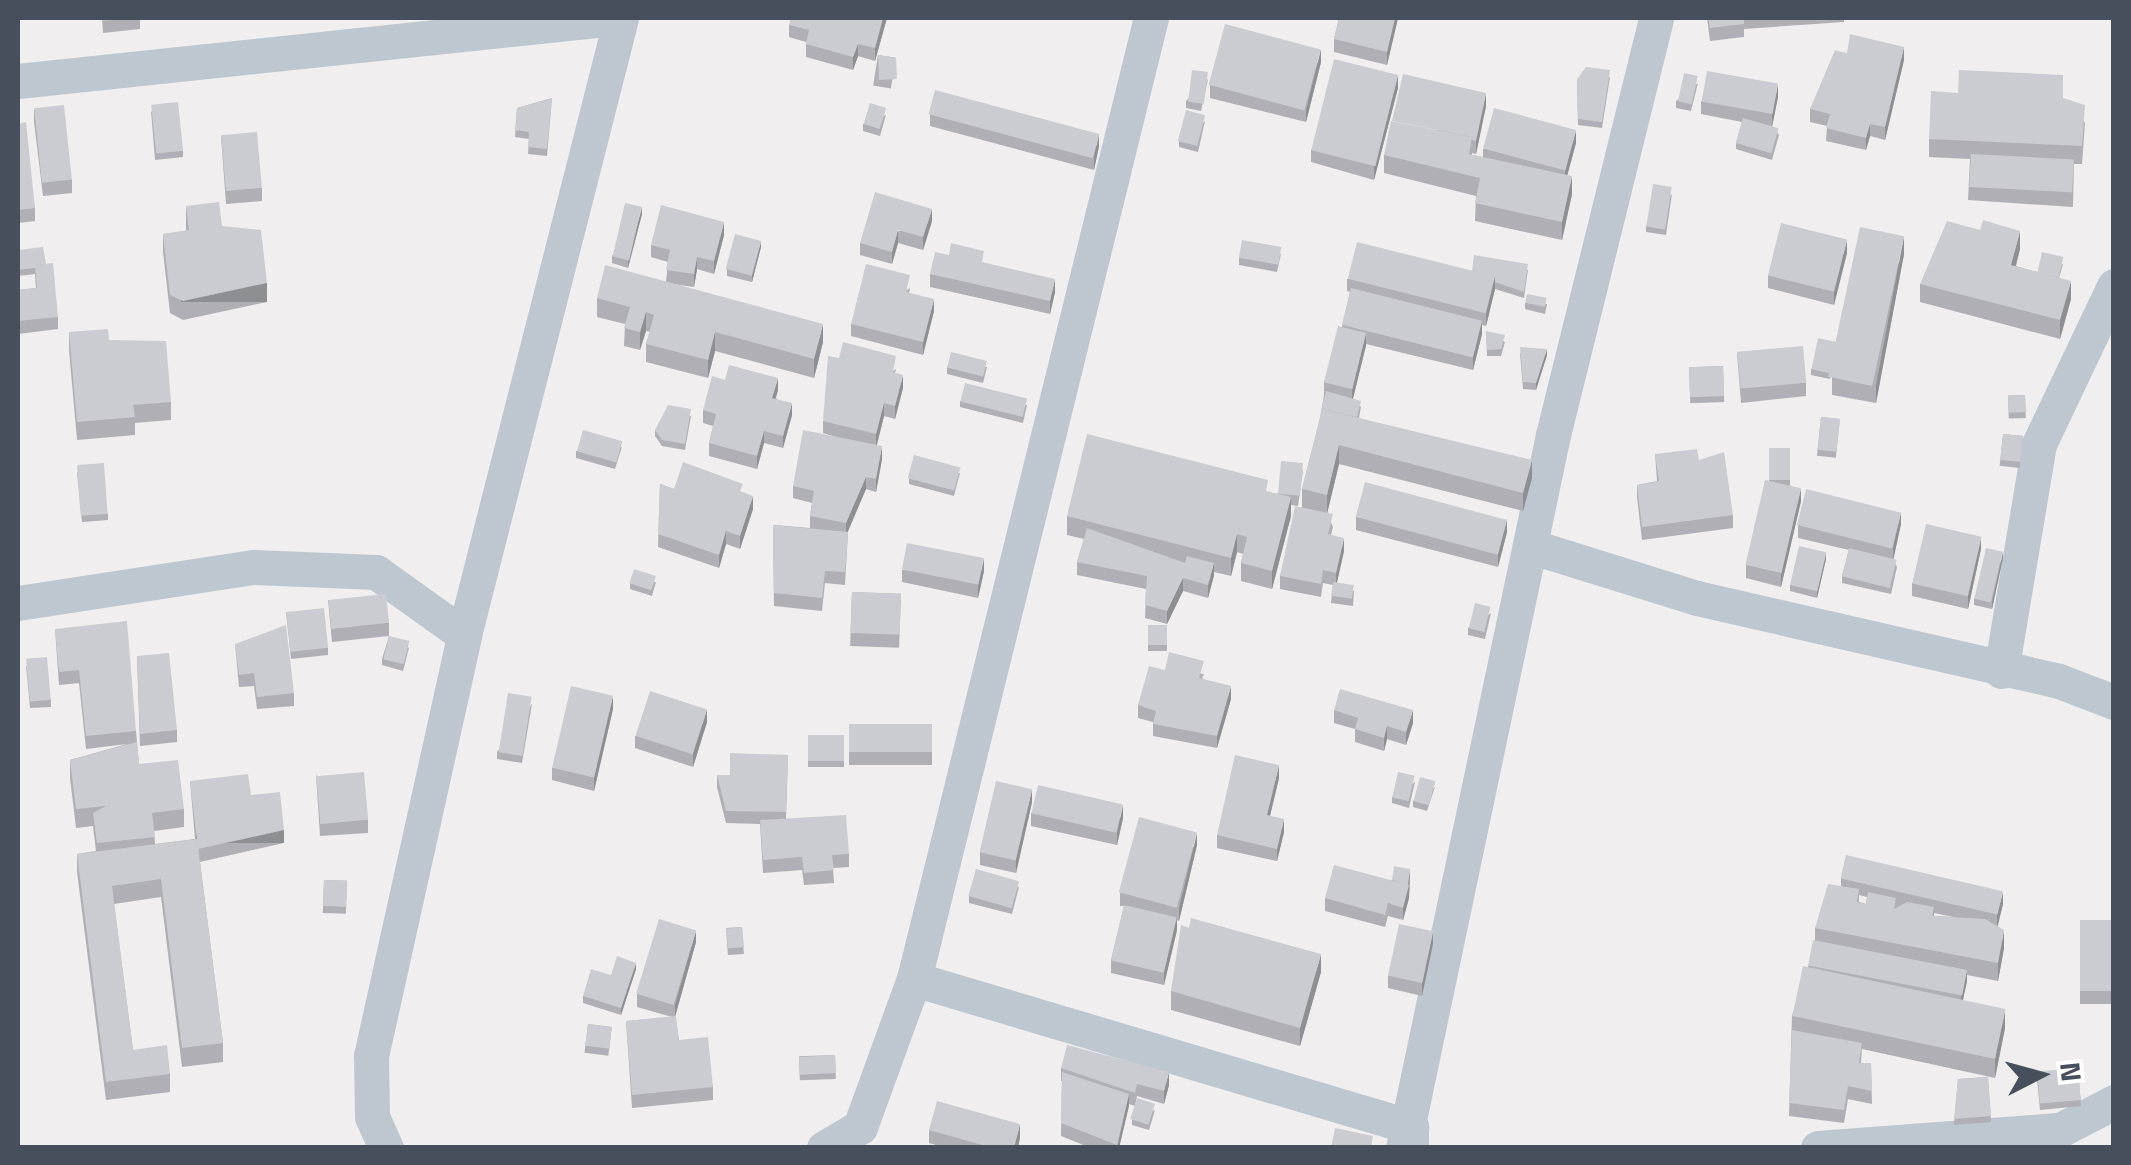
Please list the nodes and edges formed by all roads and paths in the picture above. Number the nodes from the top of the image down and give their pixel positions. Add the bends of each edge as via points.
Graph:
1 (618, 18) edge
2 (1151, 18) edge
3 (1656, 18) edge
4 (18, 80) edge
5 (2114, 286) edge
6 (1534, 547) junction
7 (18, 603) edge
8 (464, 636) junction
9 (2001, 671) junction
10 (2114, 702) edge
11 (914, 980) junction
12 (2114, 1102) edge
13 (1408, 1141) edge
14 (845, 1143) edge
15 (386, 1148) edge
16 (1818, 1148) edge

1 - 4 street
1 - 8 street
2 - 11 street
3 - 6 street via 1590,270
5 - 9 street via 2039,444
6 - 9 street via 1697,598
6 - 13 street
7 - 8 street via 254,567 361,571 420,598
8 - 15 street via 371,1056 372,1117
9 - 10 street
11 - 13 street
11 - 14 street
12 - 16 street via 2060,1130

